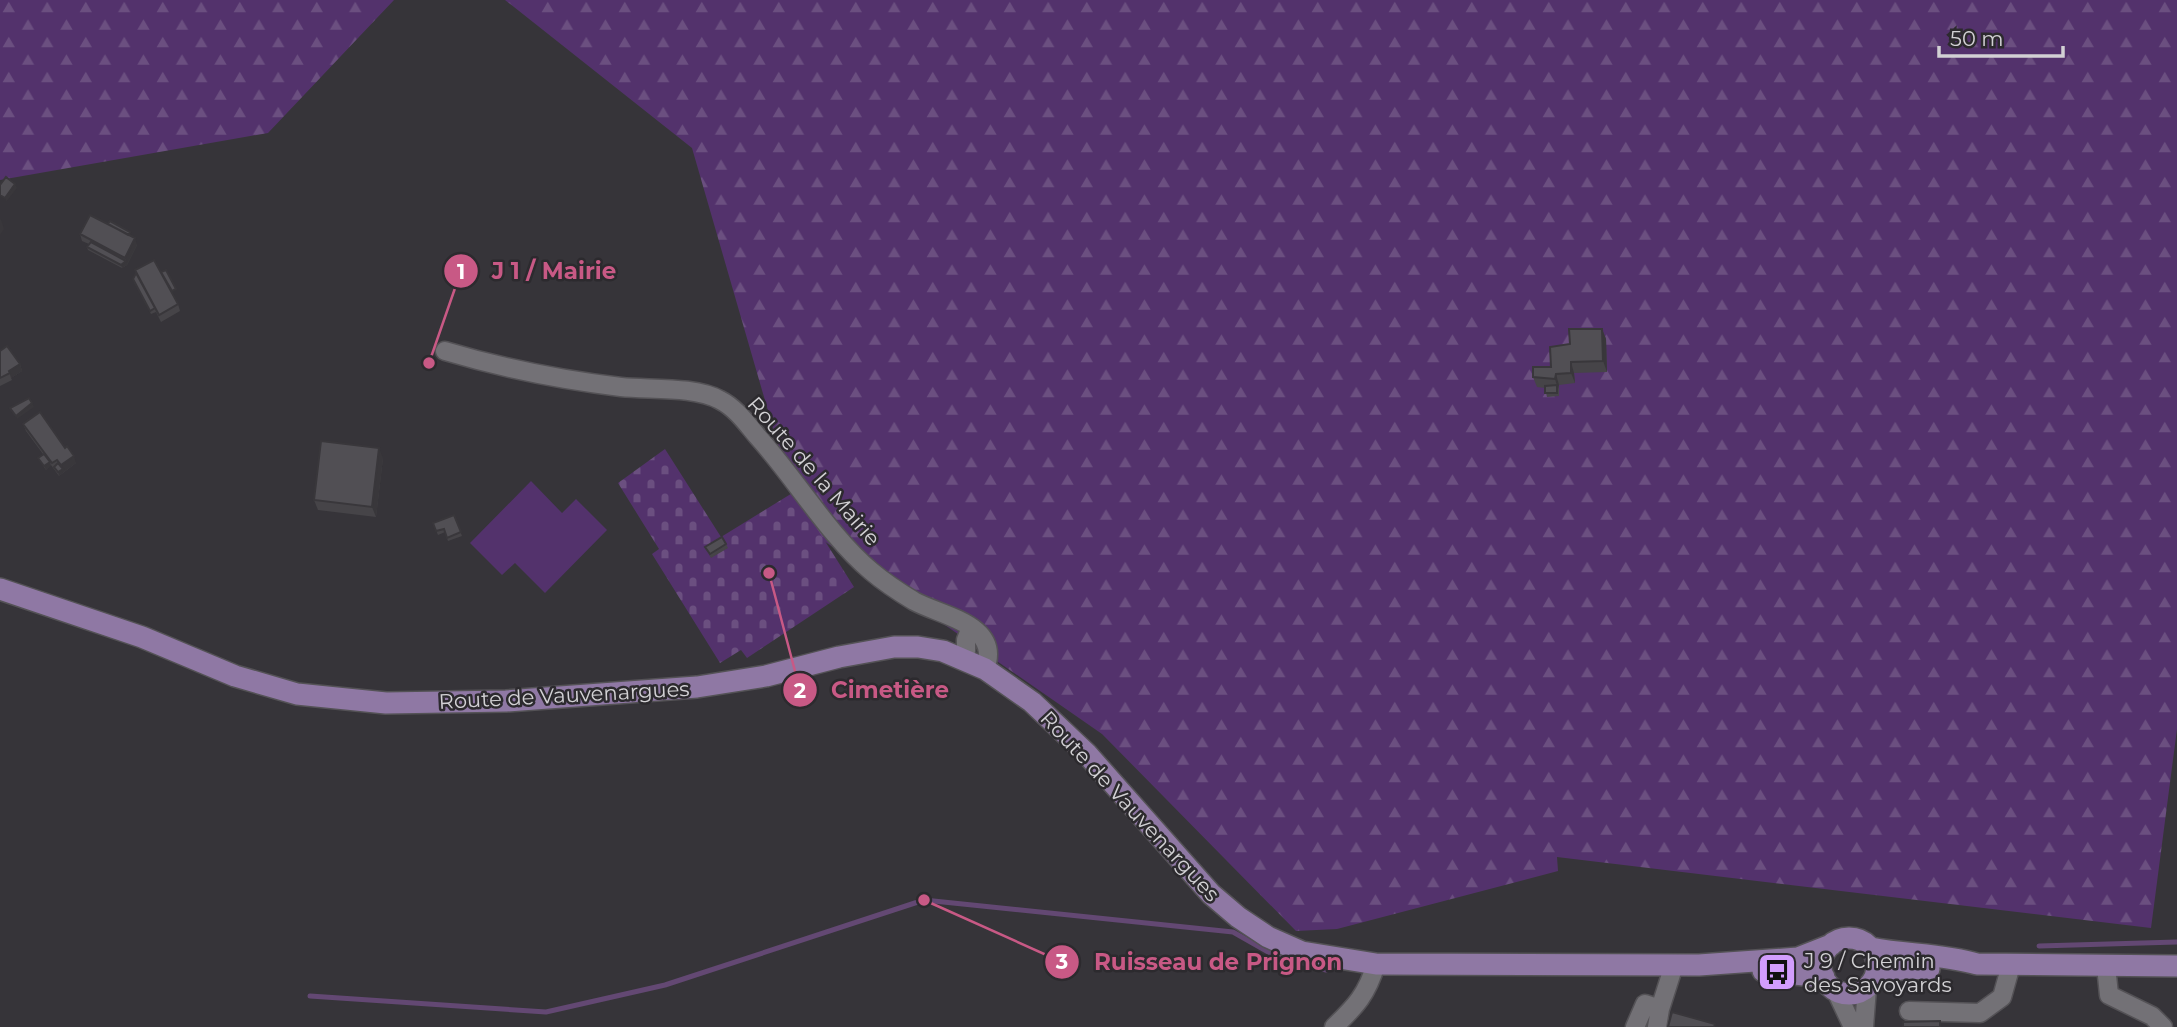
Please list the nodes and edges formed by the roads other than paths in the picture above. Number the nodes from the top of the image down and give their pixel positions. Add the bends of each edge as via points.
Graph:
1 (445, 351) dead end
2 (0, 589) edge
3 (971, 627) junction
4 (962, 658) junction
5 (985, 668) junction
6 (1831, 945) junction
7 (1871, 948) junction
8 (1376, 964) junction
9 (1976, 964) junction
10 (1674, 965) junction
11 (1699, 965) junction
12 (2011, 965) junction
13 (2106, 967) junction
14 (2177, 967) edge
15 (1871, 981) junction
16 (1830, 984) junction
17 (1660, 1009) junction
18 (1909, 1011) dead end
19 (1334, 1027) edge
20 (1635, 1027) edge
21 (1657, 1027) edge
22 (1853, 1027) edge
23 (1864, 1027) edge
24 (2163, 1027) edge

1 - 3 street, Route de la Mairie via 559,379 702,393 720,400 786,468 854,556 915,601
2 - 4 main road, Route de Vauvenargues via 142,637 235,676 330,699 506,701 697,687 894,647 918,647
3 - 4 street
3 - 5 street via 986,644
4 - 5 main road, Route de Vauvenargues
5 - 8 main road, Route de Vauvenargues via 1058,724 1210,894 1238,917 1302,952
6 - 7 main road via 1856,939
6 - 11 main road, Route de Vauvenargues via 1798,958
6 - 16 main road via 1822,960
7 - 9 main road
7 - 15 main road via 1875,956
8 - 10 main road, Route de Vauvenargues
8 - 19 street via 1358,1004
9 - 12 main road
9 - 15 main road via 1956,970 1906,968
10 - 11 main road, Route de Vauvenargues
10 - 17 street
11 - 16 main road, Route de Vauvenargues
12 - 13 main road
12 - 18 street via 2002,997 1980,1013
13 - 14 main road
13 - 24 street via 2109,995 2152,1016
15 - 16 main road via 1852,993
15 - 23 street
16 - 22 street
17 - 20 street via 1645,1004
17 - 21 street

